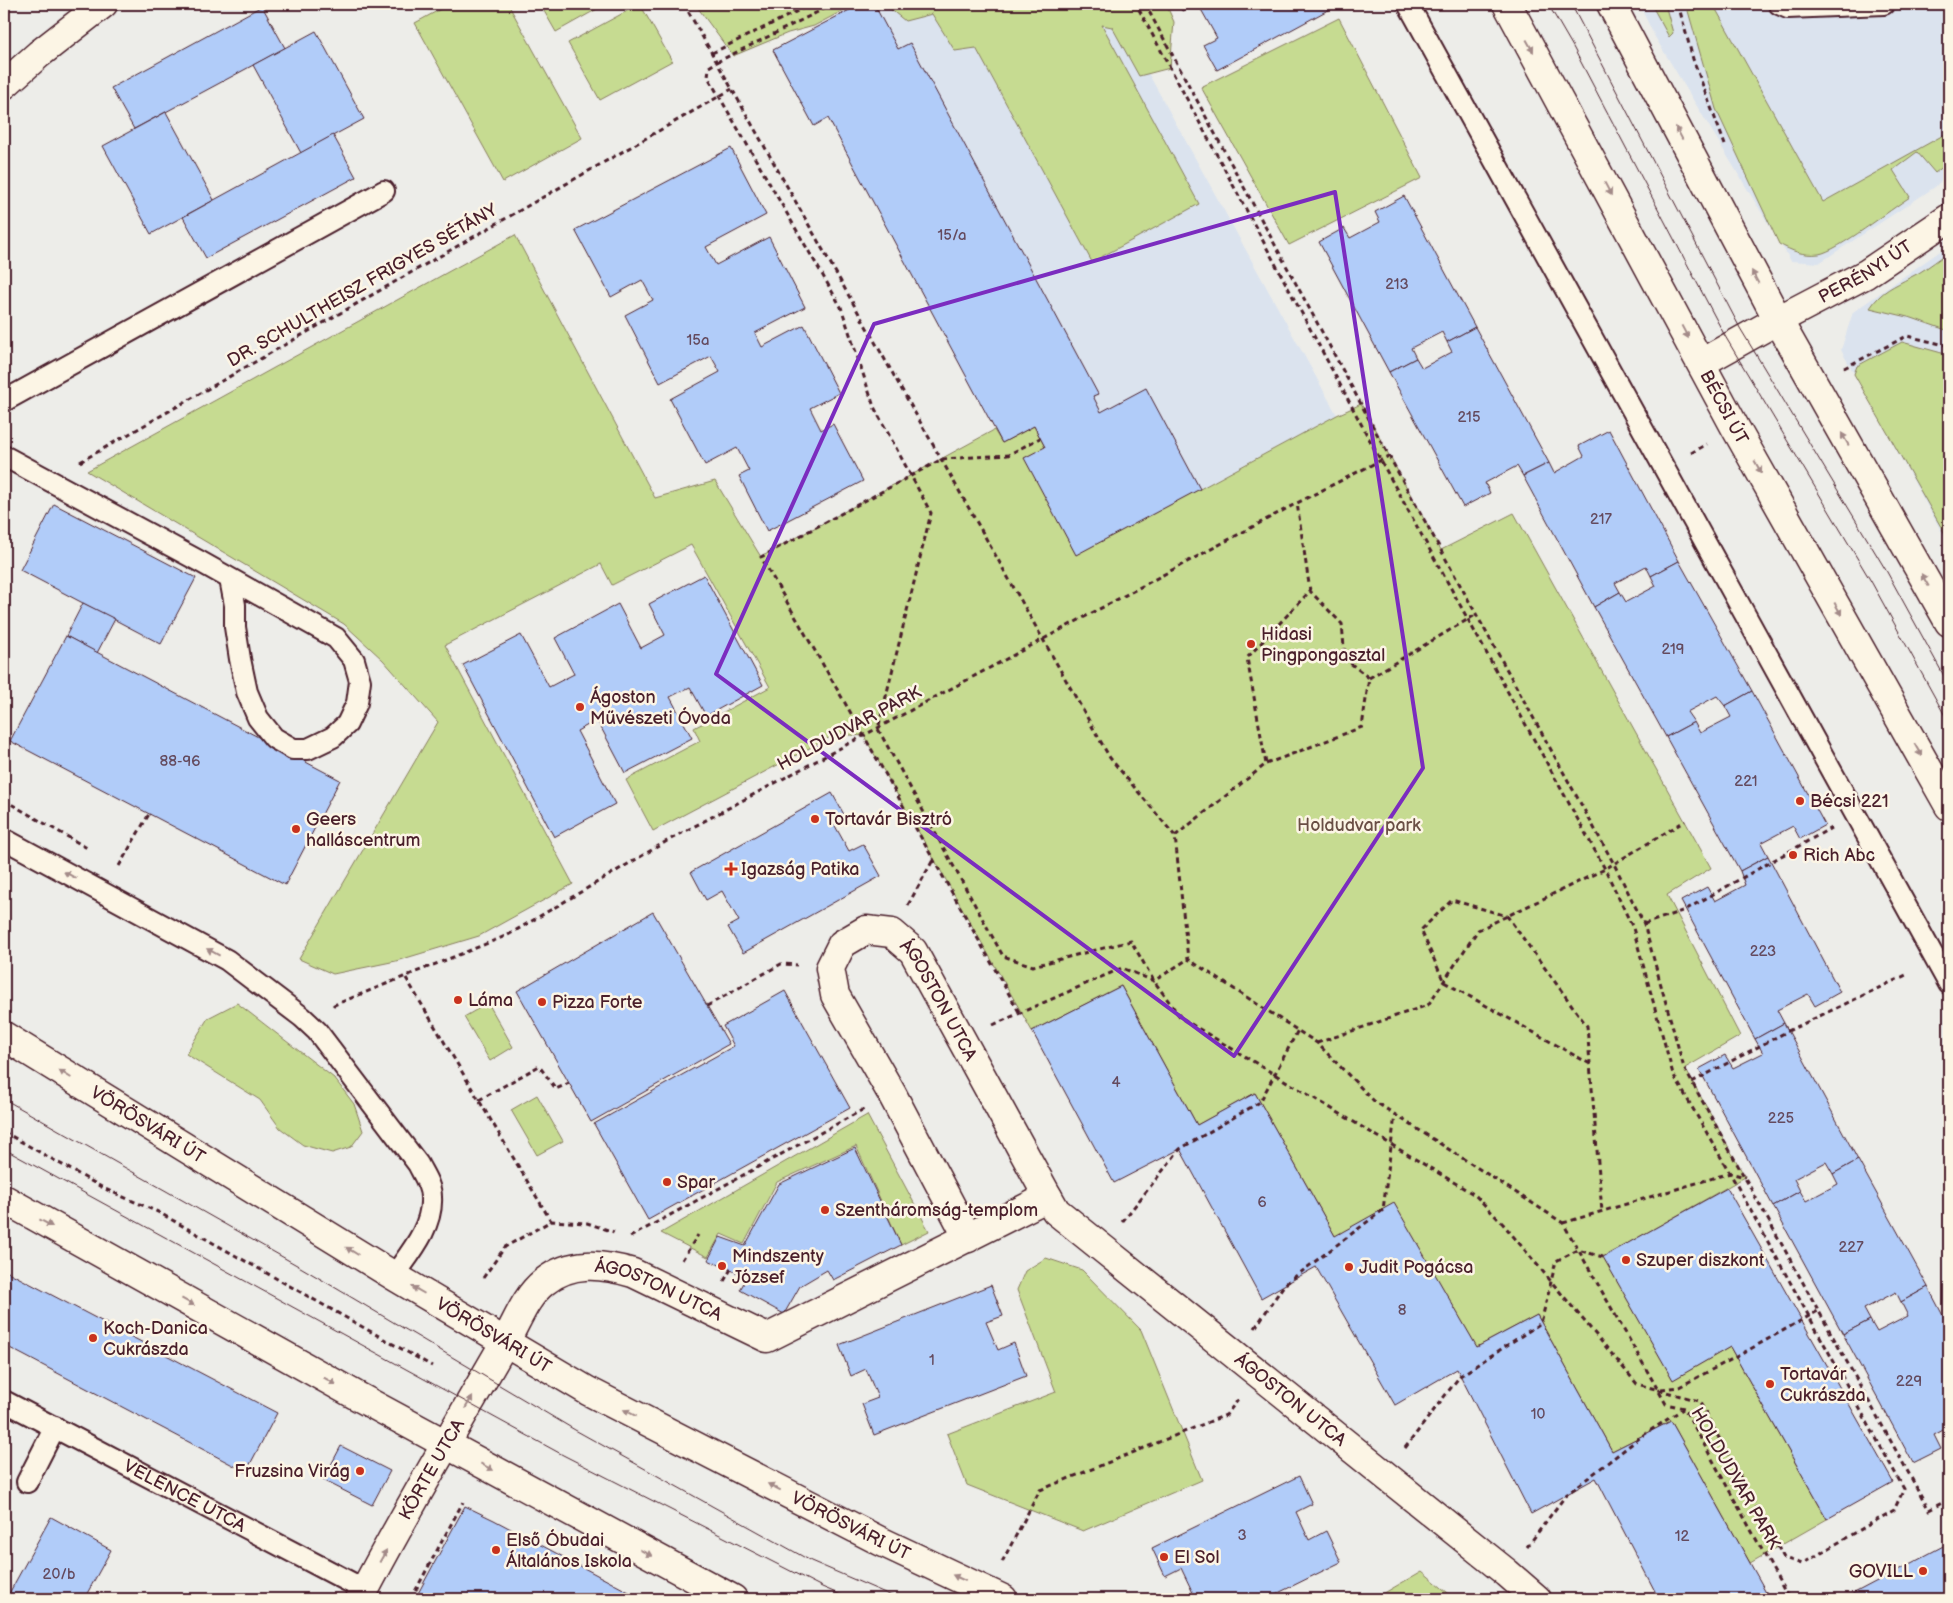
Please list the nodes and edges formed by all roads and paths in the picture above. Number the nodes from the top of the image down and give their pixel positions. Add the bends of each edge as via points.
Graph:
1 (103, 4) edge
2 (684, 4) edge
3 (812, 4) edge
4 (834, 4) edge
5 (1136, 4) edge
6 (1145, 4) edge
7 (1408, 4) edge
8 (1506, 4) edge
9 (1611, 4) edge
10 (1678, 4) edge
11 (1779, 4) edge
12 (1884, 4) edge
13 (712, 53) junction
14 (717, 62) junction
15 (4, 84) edge
16 (732, 89) junction
17 (719, 96) junction
18 (1728, 152) dead end
19 (384, 191) dead end
20 (1949, 218) edge
21 (1778, 320) junction
22 (1949, 346) edge
23 (1701, 363) junction
24 (1841, 369) dead end
25 (4, 401) edge
26 (1040, 438) dead end
27 (4, 456) edge
28 (1389, 456) junction
29 (942, 459) junction
30 (1381, 461) junction
31 (79, 463) dead end
32 (911, 476) junction
33 (1297, 503) junction
34 (230, 578) junction
35 (1310, 591) junction
36 (1477, 614) junction
37 (1468, 619) junction
38 (1949, 622) edge
39 (1043, 639) junction
40 (1369, 678) junction
41 (878, 729) junction
42 (864, 736) junction
43 (1266, 764) junction
44 (4, 800) edge
45 (1949, 806) edge
46 (149, 814) dead end
47 (1855, 814) junction
48 (1685, 822) dead end
49 (1175, 836) junction
50 (4, 839) edge
51 (95, 852) dead end
52 (934, 859) junction
53 (111, 861) dead end
54 (1614, 864) junction
55 (119, 866) junction
56 (1604, 869) junction
57 (128, 871) dead end
58 (1506, 916) junction
59 (1644, 924) junction
60 (892, 933) junction
61 (1188, 959) junction
62 (830, 968) junction
63 (1906, 975) dead end
64 (406, 978) junction
65 (1154, 982) junction
66 (1444, 982) junction
67 (1949, 984) edge
68 (326, 1000) dead end
69 (707, 1006) dead end
70 (1019, 1012) junction
71 (1298, 1030) junction
72 (4, 1036) edge
73 (962, 1040) junction
74 (1318, 1043) junction
75 (1590, 1064) junction
76 (1275, 1075) junction
77 (1692, 1082) junction
78 (569, 1084) dead end
79 (892, 1094) junction
80 (479, 1100) junction
81 (1395, 1115) junction
82 (4, 1132) edge
83 (1391, 1145) junction
84 (1730, 1173) junction
85 (1745, 1177) junction
86 (1048, 1198) junction
87 (4, 1199) edge
88 (1602, 1212) junction
89 (551, 1221) junction
90 (1563, 1223) junction
91 (698, 1235) dead end
92 (630, 1238) junction
93 (968, 1238) junction
94 (637, 1240) dead end
95 (1102, 1248) junction
96 (1578, 1250) junction
97 (1603, 1256) dead end
98 (680, 1264) dead end
99 (394, 1276) junction
100 (483, 1278) dead end
101 (1551, 1281) junction
102 (1818, 1311) junction
103 (1809, 1317) junction
104 (505, 1342) junction
105 (1236, 1356) junction
106 (432, 1366) dead end
107 (1259, 1374) junction
108 (1658, 1390) junction
109 (4, 1400) edge
110 (1684, 1408) junction
111 (55, 1427) junction
112 (444, 1444) junction
113 (1384, 1475) junction
114 (27, 1482) dead end
115 (1949, 1499) edge
116 (463, 1502) dead end
117 (999, 1568) dead end
118 (1507, 1573) junction
119 (362, 1594) edge
120 (411, 1599) edge
121 (733, 1599) edge
122 (1004, 1599) edge
123 (1537, 1599) edge
124 (1789, 1599) edge

1 - 15 main road
2 - 13 path
3 - 13 path
4 - 14 path
5 - 30 path
6 - 28 path
7 - 47 lane
8 -> 23 main road, BÉCSI ÚT
21 -> 9 main road
10 - 18 path via 1693,59
11 - 12 lane via 1788,8
13 - 14 path
14 - 16 path
14 - 17 path via 709,67 708,77
16 - 17 path, DR. SCHULTHEISZ FRIGYES SÉTÁNY
16 - 29 path
17 - 31 path, DR. SCHULTHEISZ FRIGYES SÉTÁNY
17 - 32 path via 841,307 874,408
19 - 25 lane
20 - 21 main road, PERÉNYI ÚT via 1866,274
21 - 23 main road, PERÉNYI ÚT
38 -> 21 main road
22 - 24 path via 1907,336
23 -> 45 main road, BÉCSI ÚT
26 - 29 path via 1008,455
27 - 34 lane
28 - 30 path, HOLDUDVAR PARK
28 - 36 path
29 - 32 path
29 - 39 path
30 - 33 path, HOLDUDVAR PARK
30 - 37 path
32 - 41 path via 931,513
32 - 42 path via 760,557
33 - 35 path
33 - 39 path, HOLDUDVAR PARK
34 - 34 lane via 336,638 354,660 360,681 357,703 347,724 333,737 308,749 293,749 274,738 258,718 247,692 240,659
35 - 40 path via 1342,624 1345,659
35 - 43 path via 1247,658
36 - 37 path
36 - 54 path
37 - 40 path
37 - 56 path
39 - 41 path, HOLDUDVAR PARK
39 - 49 path via 1110,758
40 - 43 path via 1362,727
41 - 42 path, HOLDUDVAR PARK
41 - 65 path via 1003,956 1033,966 1131,941
42 - 52 path
42 - 64 path, HOLDUDVAR PARK via 667,841 508,935
43 - 49 path
44 - 51 path
46 - 55 path
47 - 59 path via 1685,910
47 - 67 lane
48 - 54 path
49 - 61 path
99 -> 50 lane via 423,1234 431,1196 428,1182 418,1164 317,1031 227,960
52 - 60 path
52 - 70 path
53 - 55 path
54 - 56 path
54 - 59 path
55 - 57 path
56 - 58 path
56 - 84 path via 1633,928 1673,1074
58 - 66 path via 1478,930
58 - 66 path via 1452,900 1421,930
58 - 75 path via 1587,1026
59 - 77 path via 1684,1068
60 - 62 main road, ÁGOSTON UTCA via 866,930 842,944
60 - 73 main road, ÁGOSTON UTCA via 912,951
61 - 65 path
61 - 71 path, HOLDUDVAR PARK
62 - 69 path via 781,964
62 - 79 main road via 835,995
63 - 77 path via 1788,1031
64 - 68 path, HOLDUDVAR PARK via 334,1005
64 - 80 path
65 - 70 path via 1122,968
65 - 76 path via 1181,1018
66 - 74 path via 1428,1005
66 - 75 path
70 - 73 path
71 - 74 path, HOLDUDVAR PARK
71 - 76 path
99 -> 72 main road, VÖRÖSVÁRI ÚT
73 - 86 main road, ÁGOSTON UTCA
74 - 81 path, HOLDUDVAR PARK via 1374,1101
75 - 88 path
76 - 83 path
76 - 95 path via 1260,1102 1180,1149
77 - 85 path
78 - 80 path via 556,1089 539,1066
79 - 92 path
79 - 93 main road
80 - 89 path
81 - 83 path
81 - 90 path, HOLDUDVAR PARK
82 - 106 path via 105,1189 158,1212
83 - 101 path via 1475,1196
83 - 105 path via 1383,1210 1284,1285
84 - 85 path
84 - 88 path
84 - 103 path
85 - 102 path
86 - 93 main road, ÁGOSTON UTCA
86 - 95 main road, ÁGOSTON UTCA via 1056,1210
87 -> 112 main road
88 - 90 path
89 - 92 path via 587,1222
89 - 100 path via 506,1247
90 - 96 path, HOLDUDVAR PARK
91 - 98 path
92 - 94 path
93 - 104 main road, ÁGOSTON UTCA via 767,1338 633,1273 610,1266 578,1266 554,1275 536,1289
95 - 105 main road, ÁGOSTON UTCA
96 - 97 path
96 - 101 path via 1556,1261
96 - 108 path, HOLDUDVAR PARK
104 -> 99 main road, VÖRÖSVÁRI ÚT
101 - 108 path via 1637,1384
101 - 113 path via 1541,1322 1460,1376
102 - 103 path
102 - 115 path via 1929,1510
103 - 108 path via 1679,1387
103 - 108 path via 1904,1489 1894,1510 1802,1564 1784,1558 1699,1401
112 -> 104 main road, KÖRTE UTCA
122 -> 104 main road, VÖRÖSVÁRI ÚT via 880,1541 588,1391
105 - 107 main road, ÁGOSTON UTCA
107 - 113 main road, ÁGOSTON UTCA
107 - 117 path via 1226,1415 1040,1490
108 - 110 path, HOLDUDVAR PARK via 1666,1404
109 - 111 lane, VELENCE UTCA
110 - 118 path via 1566,1495
110 - 124 path, HOLDUDVAR PARK
111 - 114 lane
111 - 119 lane, VELENCE UTCA
119 -> 112 main road, KÖRTE UTCA
112 -> 121 main road
113 - 118 main road, ÁGOSTON UTCA
116 - 120 path
118 - 123 main road, ÁGOSTON UTCA

